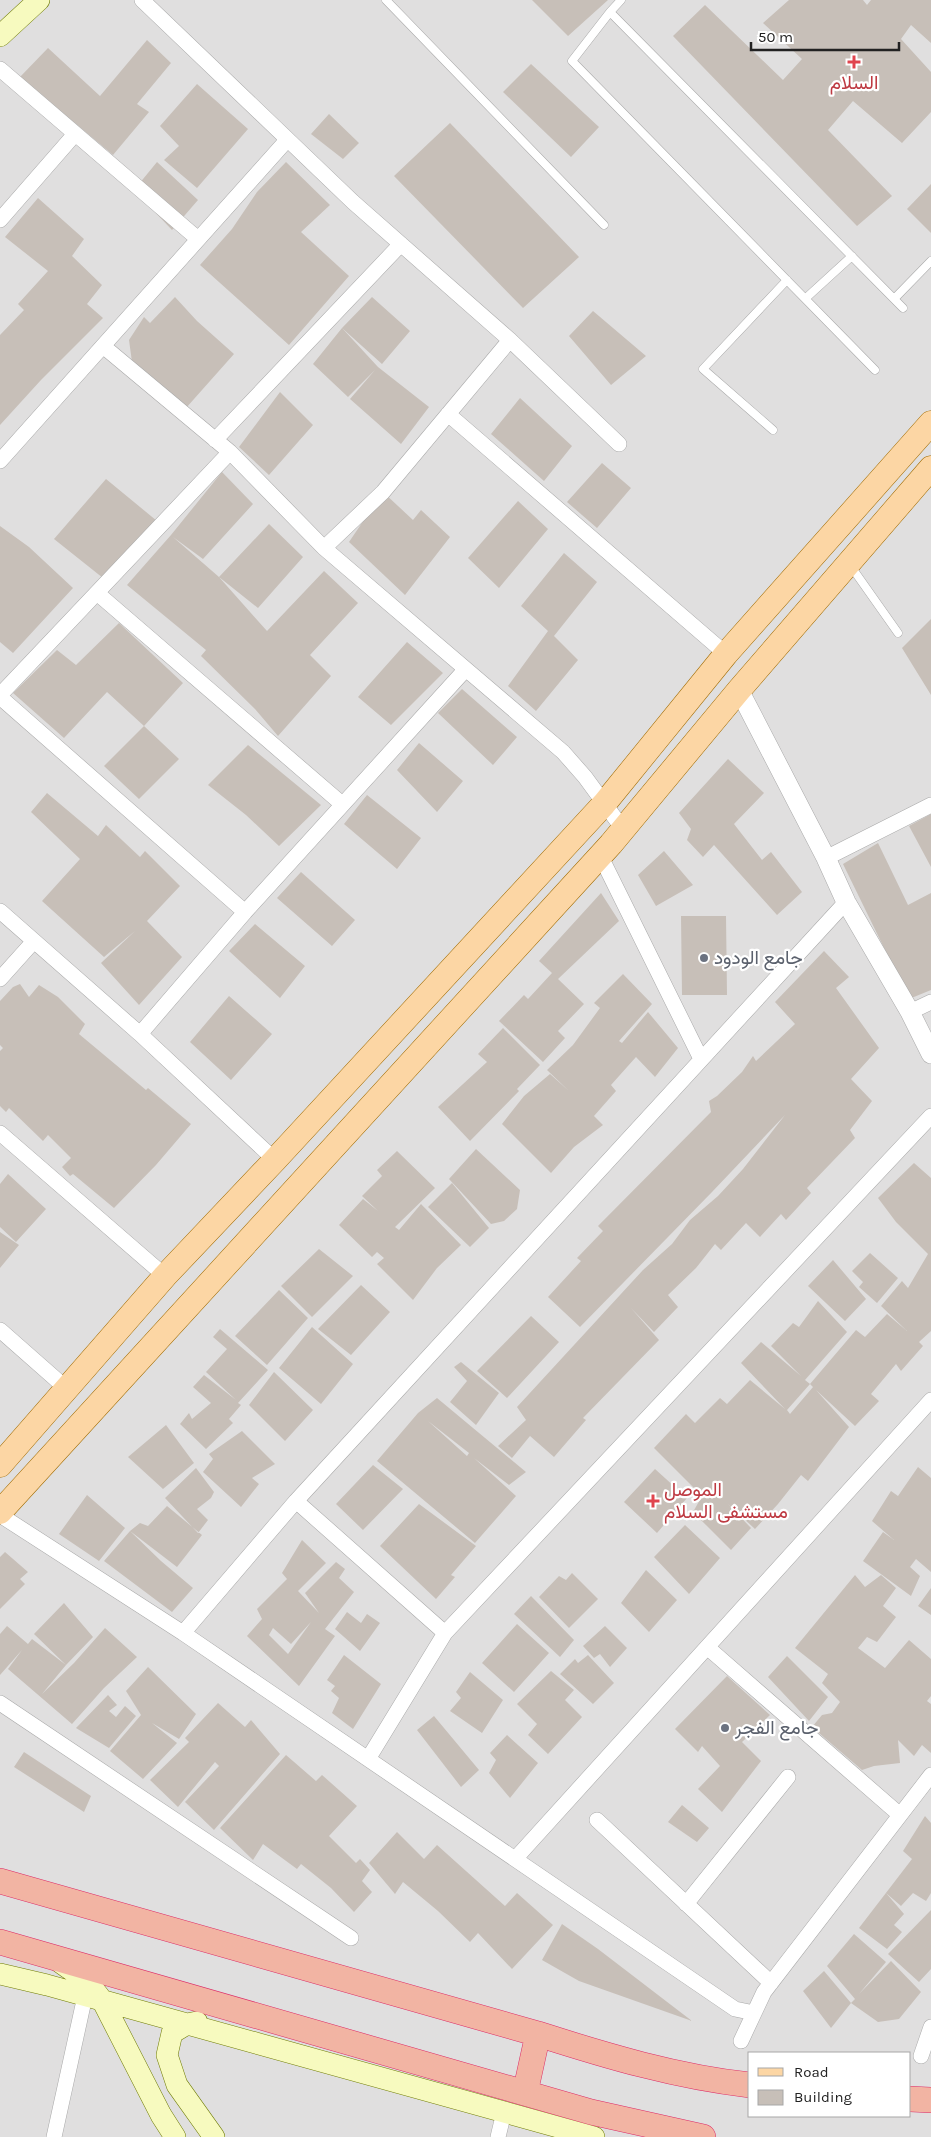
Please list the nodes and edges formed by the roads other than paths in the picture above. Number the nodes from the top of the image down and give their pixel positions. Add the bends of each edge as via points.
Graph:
1 (39, 0) edge
2 (142, 0) edge
3 (386, 0) edge
4 (621, 0) edge
5 (610, 12) junction
6 (0, 36) edge
7 (0, 69) edge
8 (75, 134) junction
9 (287, 140) junction
10 (0, 220) edge
11 (604, 225) dead end
12 (198, 239) junction
13 (400, 244) junction
14 (852, 256) junction
15 (931, 261) edge
16 (787, 280) junction
17 (806, 298) junction
18 (894, 299) junction
19 (903, 308) dead end
20 (510, 340) junction
21 (103, 346) junction
22 (875, 370) dead end
23 (448, 414) junction
24 (931, 423) edge
25 (773, 430) dead end
26 (215, 440) junction
27 (619, 444) dead end
28 (230, 452) junction
29 (0, 461) edge
30 (931, 468) edge
31 (324, 548) junction
32 (849, 563) junction
33 (97, 593) junction
34 (898, 633) dead end
35 (726, 654) junction
36 (465, 670) junction
37 (740, 690) junction
38 (0, 696) edge
39 (342, 804) junction
40 (604, 804) junction
41 (931, 805) edge
42 (623, 829) junction
43 (600, 856) junction
44 (826, 858) junction
45 (846, 902) junction
46 (0, 911) edge
47 (245, 912) junction
48 (34, 941) junction
49 (0, 979) edge
50 (931, 1002) edge
51 (910, 1012) junction
52 (140, 1034) junction
53 (931, 1054) edge
54 (701, 1059) junction
55 (931, 1116) edge
56 (0, 1133) edge
57 (275, 1160) junction
58 (165, 1276) junction
59 (0, 1330) edge
60 (67, 1389) junction
61 (931, 1400) edge
62 (0, 1465) edge
63 (296, 1501) junction
64 (0, 1514) edge
65 (184, 1633) junction
66 (445, 1633) junction
67 (707, 1647) junction
68 (0, 1703) edge
69 (368, 1758) junction
70 (931, 1775) edge
71 (788, 1777) dead end
72 (900, 1815) junction
73 (597, 1820) dead end
74 (515, 1859) junction
75 (0, 1881) edge
76 (686, 1904) junction
77 (351, 1938) dead end
78 (0, 1942) edge
79 (50, 1957) junction
80 (0, 1974) edge
81 (771, 1983) junction
82 (94, 1998) junction
83 (754, 2013) junction
84 (253, 2014) junction
85 (186, 2024) junction
86 (931, 2027) edge
87 (538, 2034) junction
88 (741, 2041) dead end
89 (921, 2056) dead end
90 (748, 2085) edge
91 (525, 2093) junction
92 (911, 2099) edge
93 (931, 2100) edge
94 (504, 2112) junction
95 (54, 2137) edge
96 (175, 2137) edge
97 (214, 2137) edge
98 (498, 2137) edge
99 (594, 2137) edge
100 (703, 2137) edge

1 - 6 main road
2 - 9 street
3 - 11 lane
4 - 5 lane
5 - 14 lane
5 - 16 lane via 572,61
7 - 8 street
8 - 10 street
8 - 12 street
9 - 12 street
9 - 13 street
12 - 21 street
13 - 20 street
13 - 26 street
14 - 17 lane
14 - 18 lane
15 - 18 lane
16 - 17 lane
16 - 25 lane via 703,368
17 - 22 lane
18 - 19 lane
20 - 23 street
20 - 27 street
21 - 26 street
21 - 29 street
23 - 31 street via 383,492
23 - 35 street
24 - 35 main road
26 - 28 street
28 - 31 street
28 - 33 street
30 - 32 main road
31 - 36 street
32 - 34 lane
32 - 37 main road
33 - 38 street
33 - 39 street
35 - 40 main road
36 - 39 street
36 - 40 street via 563,752
37 - 42 main road
37 - 44 street
38 - 47 street
39 - 47 street
40 - 42 street
40 - 57 main road
41 - 44 street
42 - 43 main road
43 - 54 street
43 - 64 main road
44 - 45 street
45 - 51 street
45 - 54 street
46 - 48 street
47 - 52 street
48 - 49 street
48 - 52 street
50 - 51 street
51 - 53 street
52 - 57 street
54 - 63 street
55 - 66 street
56 - 58 street
57 - 58 main road
58 - 60 main road
59 - 60 street
60 - 62 main road
61 - 67 street
63 - 65 street
63 - 66 street
64 - 65 street
65 - 69 street
66 - 69 street
67 - 72 street
67 - 74 street
68 - 77 street
69 - 74 street
70 - 72 street
71 - 76 street
72 - 81 street
73 - 76 street
74 - 83 street via 735,2009
75 - 87 highway
76 - 81 street
78 - 79 highway
79 - 82 main road via 88,1982
79 - 84 highway
80 - 82 main road
81 - 83 street
82 - 85 main road
82 - 95 street
82 - 96 main road
83 - 88 street
84 - 85 main road
84 - 91 highway
85 - 94 main road
85 - 97 main road via 172,2033 167,2055 177,2085
86 - 89 street
87 - 90 highway via 606,2056
87 - 91 highway
91 - 100 highway via 601,2115
92 - 93 highway
94 - 98 street
94 - 99 main road

